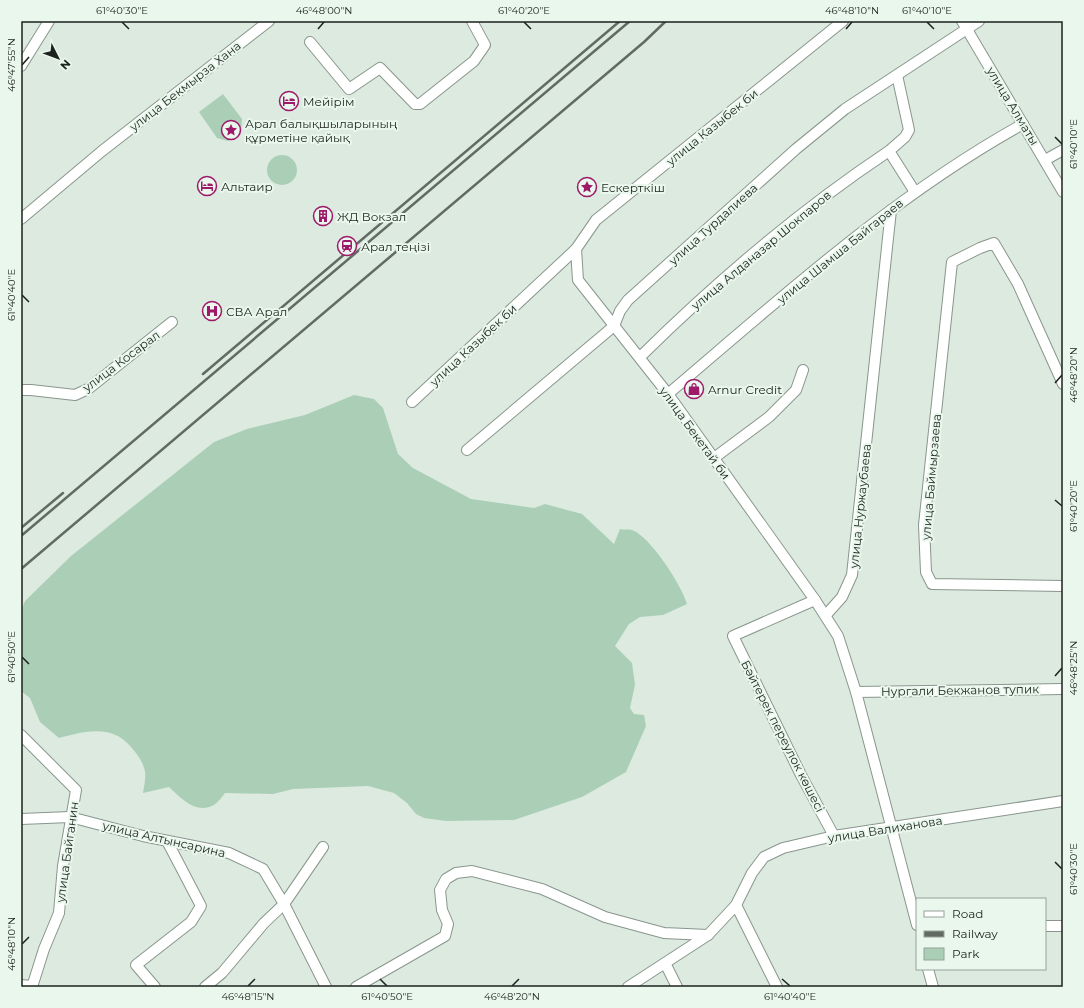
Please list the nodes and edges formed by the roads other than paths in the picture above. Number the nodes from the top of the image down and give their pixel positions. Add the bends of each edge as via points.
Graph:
1 (49, 21) edge
2 (269, 21) edge
3 (472, 21) edge
4 (843, 21) edge
5 (979, 21) edge
6 (964, 25) edge
7 (310, 42) dead end
8 (21, 66) edge
9 (897, 75) junction
10 (1023, 124) junction
11 (1063, 150) edge
12 (889, 151) junction
13 (1045, 160) junction
14 (915, 192) junction
15 (1063, 192) edge
16 (892, 210) junction
17 (21, 219) edge
18 (576, 249) junction
19 (172, 322) dead end
20 (614, 326) junction
21 (640, 357) junction
22 (803, 370) dead end
23 (1063, 384) edge
24 (21, 390) edge
25 (668, 394) junction
26 (412, 402) dead end
27 (467, 450) dead end
28 (714, 458) junction
29 (1063, 586) edge
30 (815, 600) junction
31 (826, 615) junction
32 (1063, 689) edge
33 (856, 692) junction
34 (21, 735) edge
35 (1063, 801) edge
36 (70, 817) junction
37 (21, 819) edge
38 (892, 828) junction
39 (834, 836) junction
40 (167, 841) junction
41 (323, 847) dead end
42 (284, 904) junction
43 (736, 905) junction
44 (916, 921) edge
45 (1046, 926) edge
46 (1063, 926) edge
47 (708, 935) junction
48 (666, 963) junction
49 (928, 970) edge
50 (21, 985) edge
51 (32, 987) edge
52 (155, 987) edge
53 (205, 987) edge
54 (326, 987) edge
55 (356, 987) edge
56 (628, 987) edge
57 (677, 987) edge
58 (777, 987) edge
59 (933, 987) edge

1 - 8 street
2 - 17 street, улица Бекмырза Хана via 102,151
3 - 7 street via 485,45 474,61 420,104 415,104 380,68 349,89
4 - 18 street, улица Казыбек би via 596,220
5 - 6 street, улица Турдалиева
6 - 9 street, улица Турдалиева
6 - 10 street, улица Алматы
9 - 12 street, улица Алданазар Шокпаров via 909,130 906,137
9 - 20 street, улица Турдалиева via 845,109 796,149 628,300
10 - 13 street, улица Алматы
10 - 14 street, улица Шамша Байгараев via 989,143
11 - 13 street
12 - 14 street
12 - 21 street, улица Алданазар Шокпаров via 850,177 751,255 694,304
13 - 15 street, улица Алматы
14 - 16 street, улица Шамша Байгараев
16 - 25 street, улица Шамша Байгараев via 781,298
16 - 31 street, улица Нуржаубаева via 852,575 842,597
18 - 20 street, улица Бекетай би via 578,280
18 - 26 street, улица Казыбек би
19 - 24 street, улица Косарал via 88,389 75,395
20 - 21 street, улица Бекетай би
20 - 27 street, улица Турдалиева
21 - 25 street, улица Бекетай би
22 - 28 street via 796,390 769,417
23 - 29 street, улица Баймырзаева via 1018,284 994,243 952,262 924,525 926,572 932,584
25 - 28 street, улица Бекетай би
28 - 30 street, улица Бекетай би
30 - 31 street, улица Бекетай би
30 - 39 street, Бәйтерек переулок көшесі via 733,636
31 - 33 street via 838,636
32 - 33 street, Нургали Бекжанов тупик
33 - 38 street
34 - 36 street, улица Байганин via 76,790
35 - 38 street, улица Валиханова
36 - 37 street, улица Алтынсарина
36 - 40 street, улица Алтынсарина
36 - 51 street, улица Байганин via 59,913
38 - 39 street, улица Валиханова
38 - 44 street
39 - 43 street, улица Валиханова via 783,848 764,857 752,873
40 - 42 street, улица Алтынсарина via 229,853 263,869
40 - 52 street via 201,906 191,922 136,965
41 - 42 street
42 - 53 street via 264,923 222,973
42 - 54 street, улица Алтынсарина
43 - 47 street, улица Валиханова
43 - 58 street
45 - 46 street
47 - 48 street, улица Валиханова
47 - 55 street via 664,933 605,917 542,889 472,871 456,873 446,879 440,890 442,910 448,924 445,936
48 - 56 street, улица Валиханова
48 - 57 street
49 - 59 street
50 - 51 street

